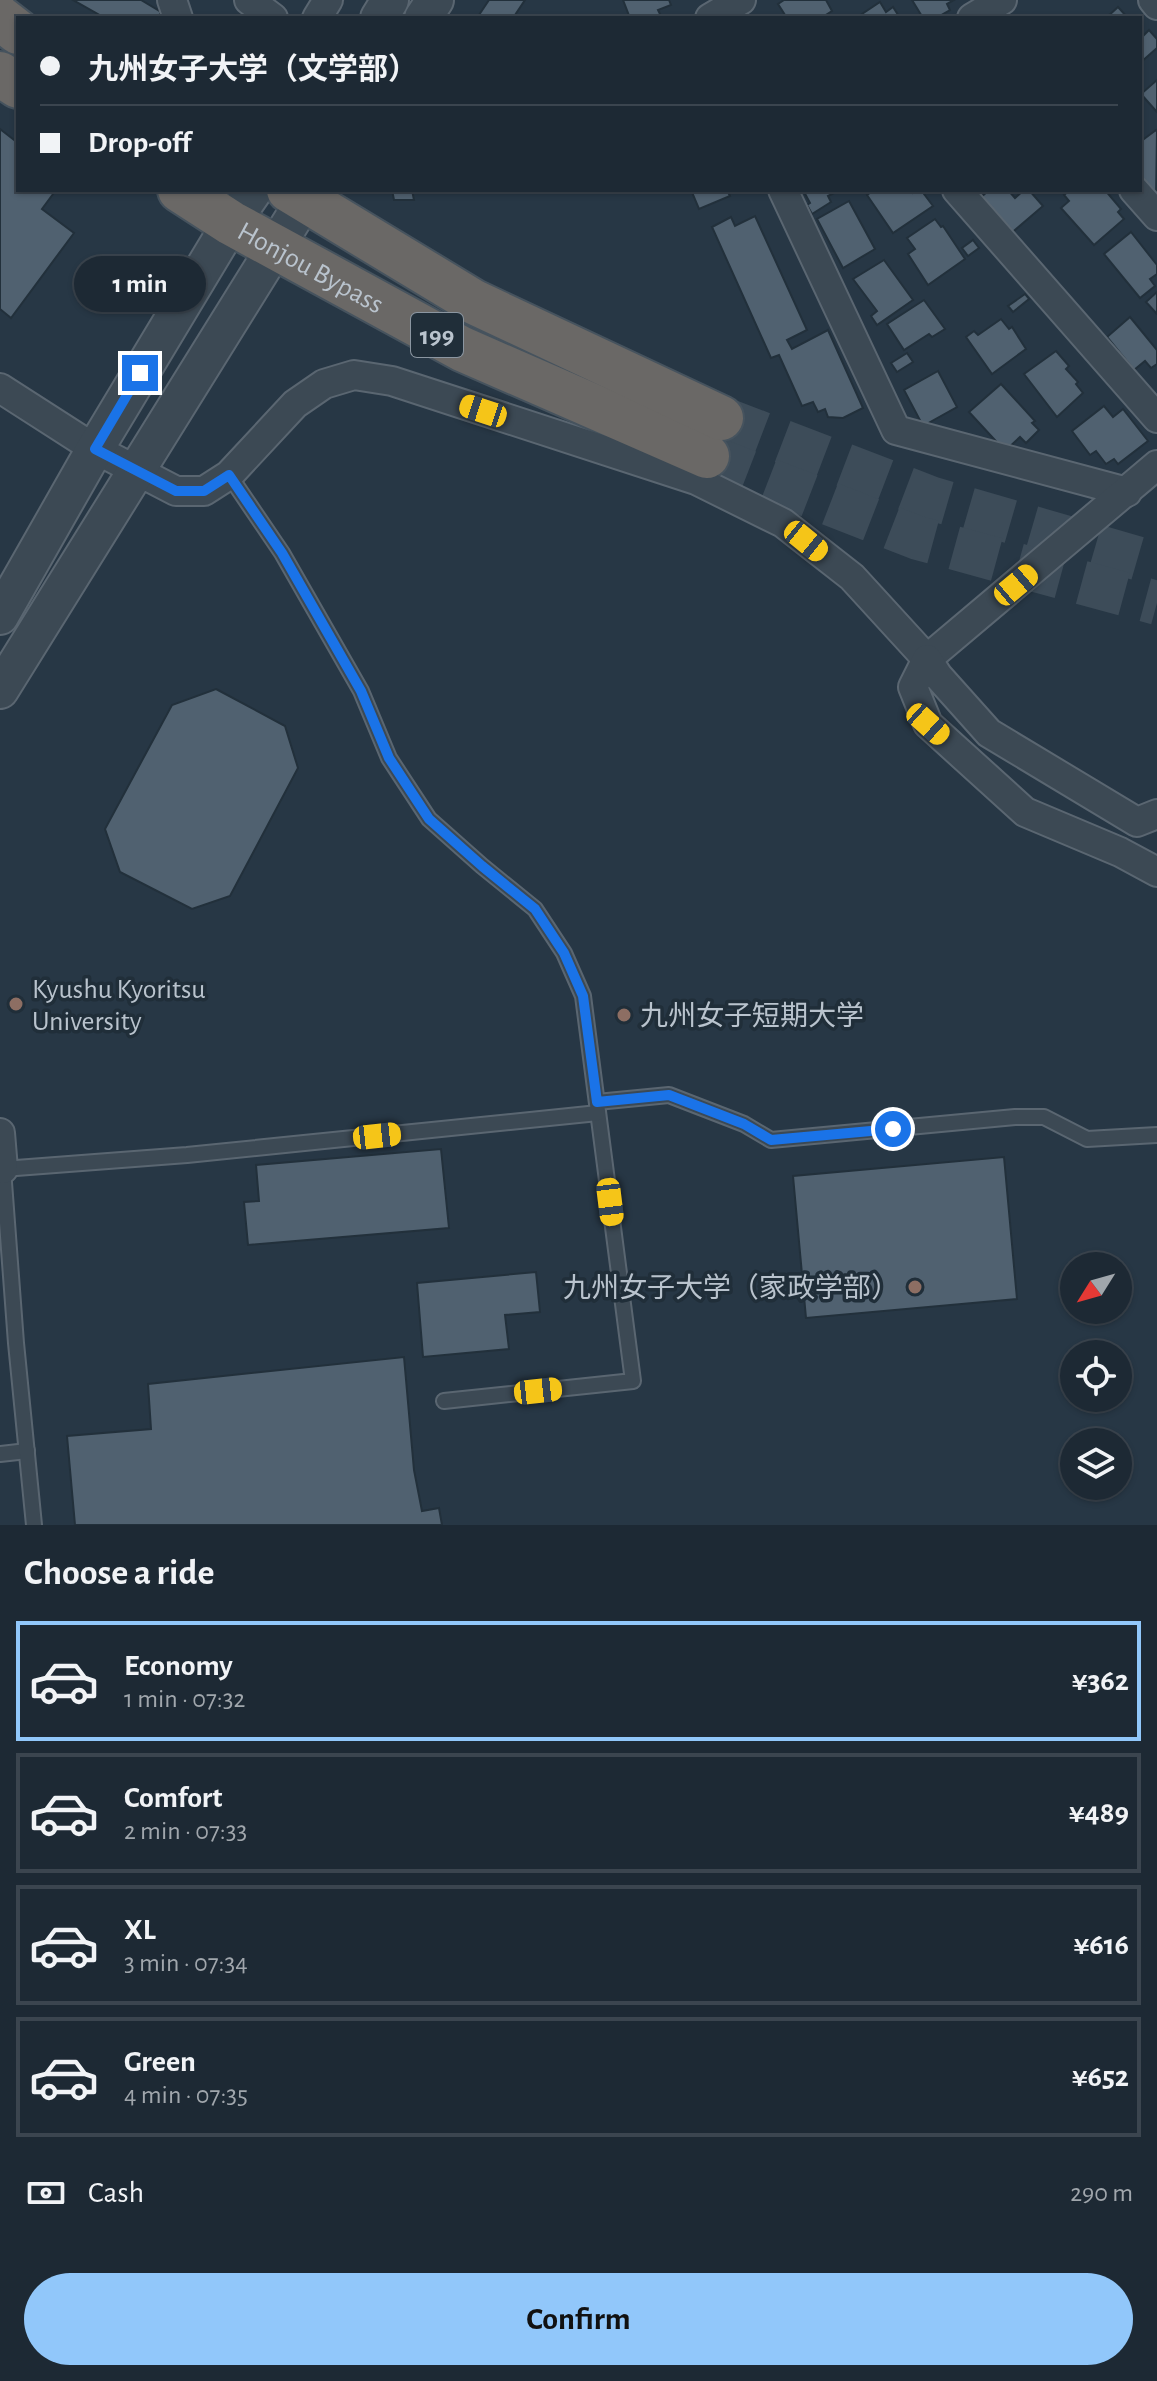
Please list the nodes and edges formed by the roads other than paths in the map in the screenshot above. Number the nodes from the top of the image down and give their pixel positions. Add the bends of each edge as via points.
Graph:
1 (249, 0) edge
2 (741, 0) edge
3 (1153, 0) edge
4 (1157, 5) edge
5 (270, 16) edge
6 (712, 16) edge
7 (0, 18) edge
8 (16, 30) edge
9 (187, 192) edge
10 (784, 192) edge
11 (959, 192) edge
12 (1136, 192) edge
13 (302, 193) edge
14 (243, 207) edge
15 (1157, 216) edge
16 (277, 247) junction
17 (0, 388) edge
18 (1157, 418) edge
19 (95, 449) junction
20 (1157, 465) edge
21 (138, 470) junction
22 (229, 475) junction
23 (1127, 492) junction
24 (0, 616) edge
25 (927, 659) junction
26 (0, 690) edge
27 (1157, 814) edge
28 (1157, 872) edge
29 (598, 1108) junction
30 (0, 1133) edge
31 (1157, 1135) edge
32 (3, 1169) junction
33 (444, 1401) dead end
34 (27, 1451) junction
35 (0, 1454) edge
36 (34, 1525) edge

1 - 5 street
2 - 6 street
3 - 4 street
7 - 8 highway
9 - 14 highway, Honjou Bypass / 199
10 - 23 street via 896,430
11 - 18 street
12 - 15 street
13 - 16 street
13 - 16 highway, Honjou Bypass / 199 via 474,302 714,437 462,349
14 - 16 highway, Honjou Bypass / 199
14 - 19 street
16 - 21 street
17 - 19 street
19 - 21 street
19 - 24 street
20 - 23 street
21 - 22 street via 176,491 204,491
21 - 26 street
22 - 25 street via 295,404 324,384 354,375 392,381 696,480 783,523 852,577
22 - 29 lane via 282,553 361,691 389,758 429,819 535,909 564,953 583,996
23 - 25 street
25 - 27 street via 989,733 1137,822
25 - 28 street via 913,687 928,724 1025,812
29 - 31 lane via 669,1095 771,1140 1015,1117 1044,1117 1087,1139
29 - 32 lane via 187,1155
29 - 33 lane via 633,1381
30 - 32 street
32 - 34 lane
34 - 35 lane
34 - 36 lane

